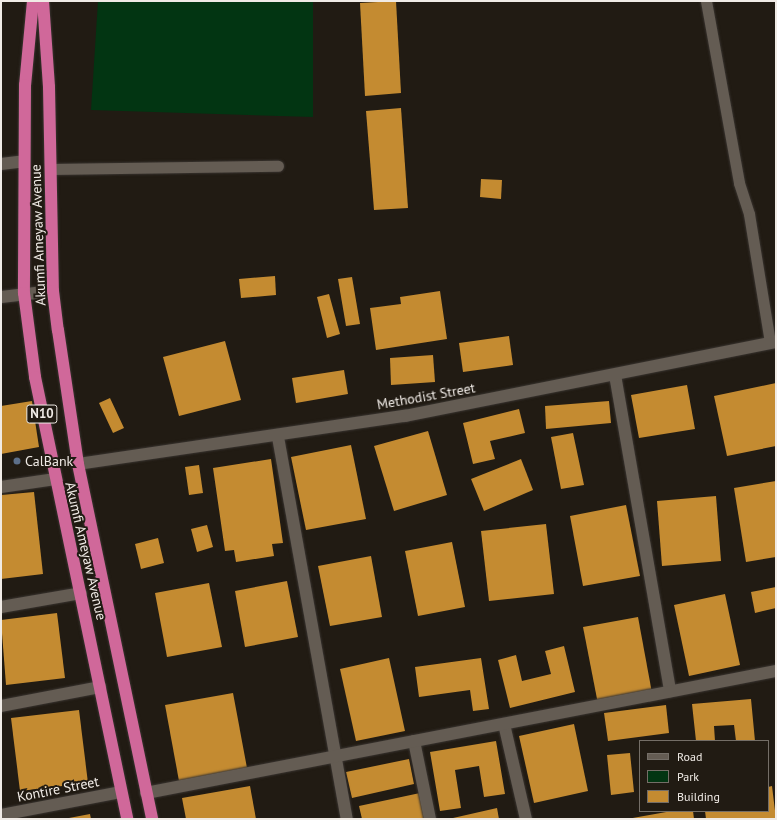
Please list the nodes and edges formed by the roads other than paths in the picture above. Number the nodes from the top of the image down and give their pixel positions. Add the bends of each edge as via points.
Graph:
1 (33, 1) edge
2 (43, 1) edge
3 (706, 1) edge
4 (24, 161) junction
5 (1, 164) edge
6 (278, 166) dead end
7 (50, 169) junction
8 (53, 291) junction
9 (24, 293) junction
10 (1, 297) edge
11 (773, 342) edge
12 (615, 375) junction
13 (278, 437) junction
14 (78, 464) junction
15 (55, 479) junction
16 (1, 487) edge
17 (81, 593) junction
18 (1, 607) edge
19 (776, 671) edge
20 (100, 687) junction
21 (670, 691) junction
22 (1, 706) edge
23 (504, 724) junction
24 (414, 741) junction
25 (336, 756) junction
26 (121, 792) junction
27 (146, 793) junction
28 (1, 815) edge
29 (21, 815) edge
30 (127, 819) edge
31 (152, 819) edge
32 (347, 819) edge
33 (430, 819) edge
34 (526, 819) edge

1 - 4 highway, Akumfi Ameyaw Avenue / N10 via 25,85
2 - 7 highway, Akumfi Ameyaw Avenue / N10
3 - 11 lane via 739,183 749,214
4 - 5 street
4 - 9 highway, Akumfi Ameyaw Avenue / N10
6 - 7 lane
7 - 8 highway, Akumfi Ameyaw Avenue / N10
8 - 9 street
8 - 14 highway, Akumfi Ameyaw Avenue / N10
9 - 10 street
9 - 15 highway, Akumfi Ameyaw Avenue / N10 via 35,377
11 - 12 street, Methodist Street
12 - 13 street, Methodist Street
12 - 21 street
13 - 14 street, Methodist Street
13 - 25 street
14 - 27 highway, Akumfi Ameyaw Avenue / N10
15 - 16 street
15 - 17 highway, Akumfi Ameyaw Avenue / N10
17 - 18 street
17 - 20 highway, Akumfi Ameyaw Avenue / N10
19 - 21 street
20 - 22 street
20 - 26 highway, Akumfi Ameyaw Avenue / N10
21 - 23 street
23 - 24 street
23 - 34 street
24 - 25 street
24 - 33 street
25 - 27 street
25 - 32 street
26 - 29 street, Kontire Street
26 - 30 highway, Akumfi Ameyaw Avenue / N10
27 - 31 highway, Akumfi Ameyaw Avenue / N10
28 - 29 street, Kontire Street

